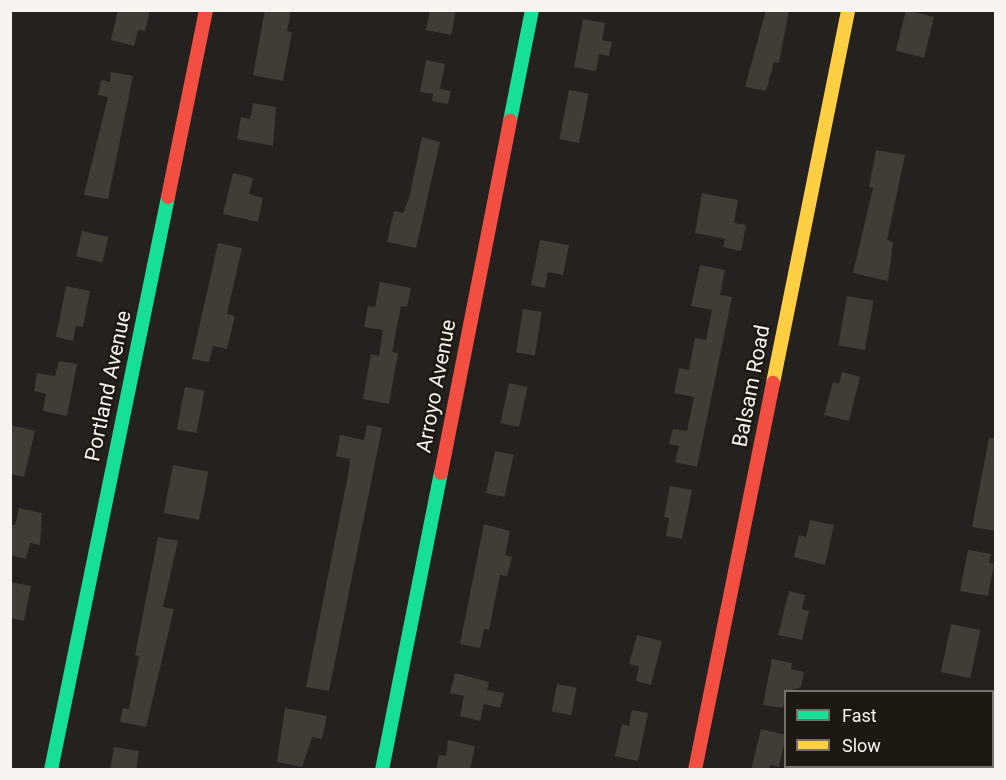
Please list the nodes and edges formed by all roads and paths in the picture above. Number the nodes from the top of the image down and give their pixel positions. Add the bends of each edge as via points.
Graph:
1 (206, 10) edge
2 (532, 10) edge
3 (848, 10) edge
4 (51, 770) edge
5 (382, 770) edge
6 (695, 770) edge

1 - 4 street, Portland Avenue
2 - 5 street, Arroyo Avenue
3 - 6 street, Balsam Road

